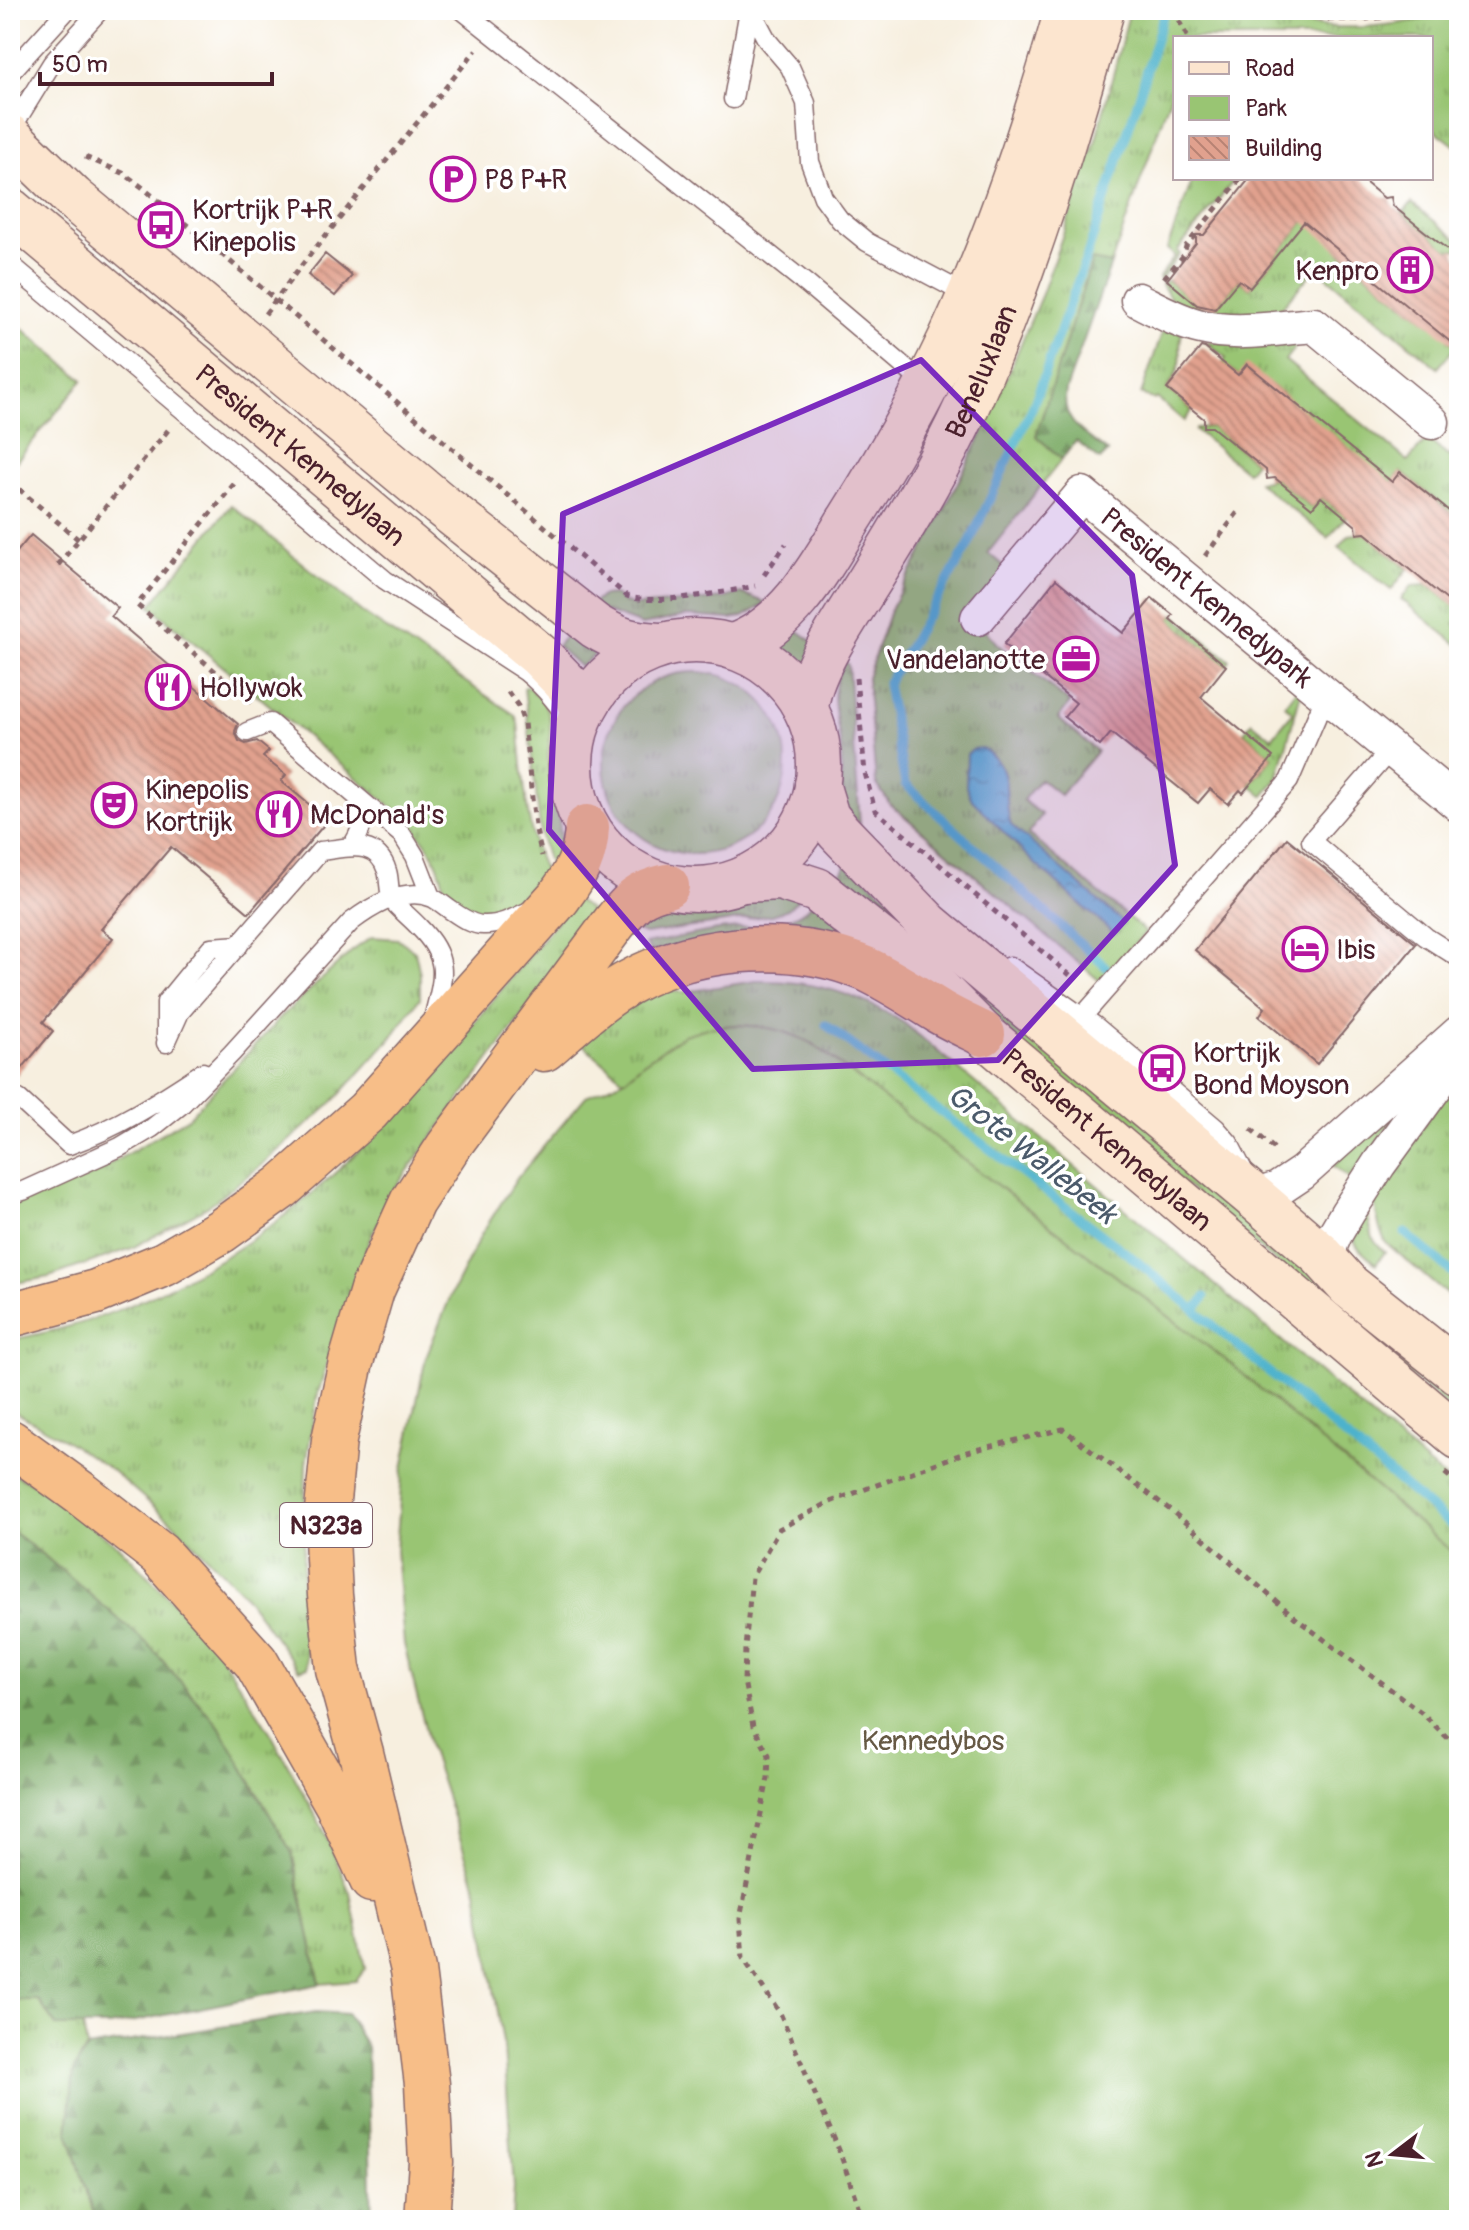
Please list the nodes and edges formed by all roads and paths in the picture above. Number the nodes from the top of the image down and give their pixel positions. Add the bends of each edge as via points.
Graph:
1 (67, 10) edge
2 (100, 10) edge
3 (462, 10) edge
4 (750, 10) edge
5 (1067, 10) edge
6 (1102, 10) edge
7 (1173, 10) edge
8 (1281, 10) edge
9 (1431, 10) edge
10 (490, 33) junction
11 (1187, 36) edge
12 (10, 73) edge
13 (733, 99) dead end
14 (10, 134) edge
15 (10, 154) edge
16 (80, 155) dead end
17 (1239, 180) edge
18 (73, 198) junction
19 (10, 210) edge
20 (10, 264) edge
21 (969, 296) junction
22 (1138, 300) joint
23 (275, 301) junction
24 (927, 386) junction
25 (1432, 422) dead end
26 (169, 429) dead end
27 (234, 484) dead end
28 (10, 487) edge
29 (1238, 512) dead end
30 (793, 535) dead end
31 (79, 540) junction
32 (58, 565) dead end
33 (1186, 579) junction
34 (978, 618) dead end
35 (659, 645) junction
36 (733, 646) junction
37 (855, 664) dead end
38 (1326, 695) junction
39 (806, 709) junction
40 (580, 718) junction
41 (247, 732) joint
42 (1391, 749) junction
43 (817, 784) junction
44 (362, 802) junction
45 (1459, 805) edge
46 (587, 827) junction
47 (863, 828) junction
48 (351, 847) junction
49 (742, 880) junction
50 (667, 886) junction
51 (431, 897) junction
52 (559, 897) junction
53 (391, 899) junction
54 (967, 933) dead end
55 (1459, 958) edge
56 (1000, 959) dead end
57 (1098, 999) junction
58 (1082, 1017) junction
59 (1459, 1033) edge
60 (983, 1034) junction
61 (166, 1043) dead end
62 (427, 1045) junction
63 (232, 1053) junction
64 (1459, 1054) edge
65 (19, 1099) dead end
66 (479, 1106) junction
67 (88, 1138) junction
68 (77, 1166) junction
69 (14, 1189) edge
70 (1254, 1197) junction
71 (1330, 1265) junction
72 (10, 1315) edge
73 (1459, 1373) edge
74 (10, 1442) edge
75 (1447, 1451) edge
76 (1459, 1485) edge
77 (1459, 1749) edge
78 (413, 1970) junction
79 (427, 2220) edge
80 (863, 2220) edge

1 - 12 lane
2 - 14 lane via 52,63
3 - 10 lane
4 - 13 lane
4 - 21 lane via 790,67 806,103 810,162 823,197 840,220 867,242
5 - 21 main road, Beneluxlaan via 1039,106
6 - 39 main road, Beneluxlaan via 1019,278 967,405 910,514 821,663
7 - 11 path
8 - 9 path via 1352,19
10 - 23 path
10 - 24 lane
14 - 18 main road, President Kennedylaan
15 - 18 lane, President Kennedylaan
16 - 23 path via 142,187
17 - 22 path via 1184,255
18 - 35 main road, President Kennedylaan via 441,505 595,626 614,638
19 - 40 main road, President Kennedylaan via 540,656 569,686
20 - 40 lane via 385,580 526,672
21 - 24 main road, Beneluxlaan
22 - 25 street via 1179,320 1224,331 1314,325
23 - 30 path via 627,596 645,600 756,586
24 - 36 main road, Beneluxlaan via 872,484 787,610 762,633
26 - 31 path
27 - 41 path via 137,605 263,712
28 - 31 path via 13,484
29 - 33 path
31 - 32 path
33 - 34 street, President Kennedypark via 1082,494
33 - 38 street, President Kennedypark
35 - 36 main road via 708,641
35 - 40 main road via 616,669 598,686
36 - 39 main road via 776,670
37 - 47 path via 865,773
38 - 42 street, President Kennedypark
38 - 57 lane via 1289,781
39 - 43 main road via 819,758
40 - 46 main road via 571,780
41 - 44 lane via 270,723
42 - 45 street, President Kennedypark
42 - 55 lane via 1311,841
43 - 47 main road, President Kennedylaan via 827,817
43 - 49 main road via 800,831 765,868
44 - 48 lane via 361,830
44 - 51 lane via 402,835
46 - 50 main road via 621,865
46 - 52 highway via 583,859
47 - 54 lane
47 - 57 path
47 - 70 main road, President Kennedylaan via 928,924
48 - 53 lane via 367,847 380,855
48 - 61 lane via 320,851 180,1012
49 - 50 main road via 718,887
49 - 60 main road, President Kennedylaan via 780,878 817,890 924,975
50 - 66 highway, N323a via 631,902
51 - 52 lane via 480,926 501,923
51 - 53 lane
52 - 62 highway
53 - 62 lane via 432,941 442,960
53 - 63 lane via 351,922
56 - 58 lane
57 - 58 lane
58 - 70 lane via 1216,1128 1239,1160
59 - 70 street via 1302,1173
60 - 66 highway via 865,969 836,959 762,949 721,953 666,966 617,989
60 - 75 main road, President Kennedylaan
62 - 72 highway via 357,1120 282,1187 221,1231 164,1264 96,1292
63 - 67 lane via 161,1100
63 - 68 lane via 152,1128
64 - 71 street via 1348,1212 1330,1246
65 - 67 lane via 69,1145
66 - 78 highway, N323a via 412,1202 372,1290 334,1440 326,1520 338,1669
67 - 68 lane
68 - 69 lane
70 - 71 main road, President Kennedylaan
71 - 73 main road, President Kennedylaan
74 - 78 highway via 159,1554 256,1662 337,1804
75 - 76 path
77 - 80 path via 1421,1712 1298,1620 1173,1512 1063,1429 967,1452 830,1502 779,1529 752,1577 745,1648 744,1681 753,1726 769,1755 740,1919 743,1958 780,2013
78 - 79 highway via 427,2084

